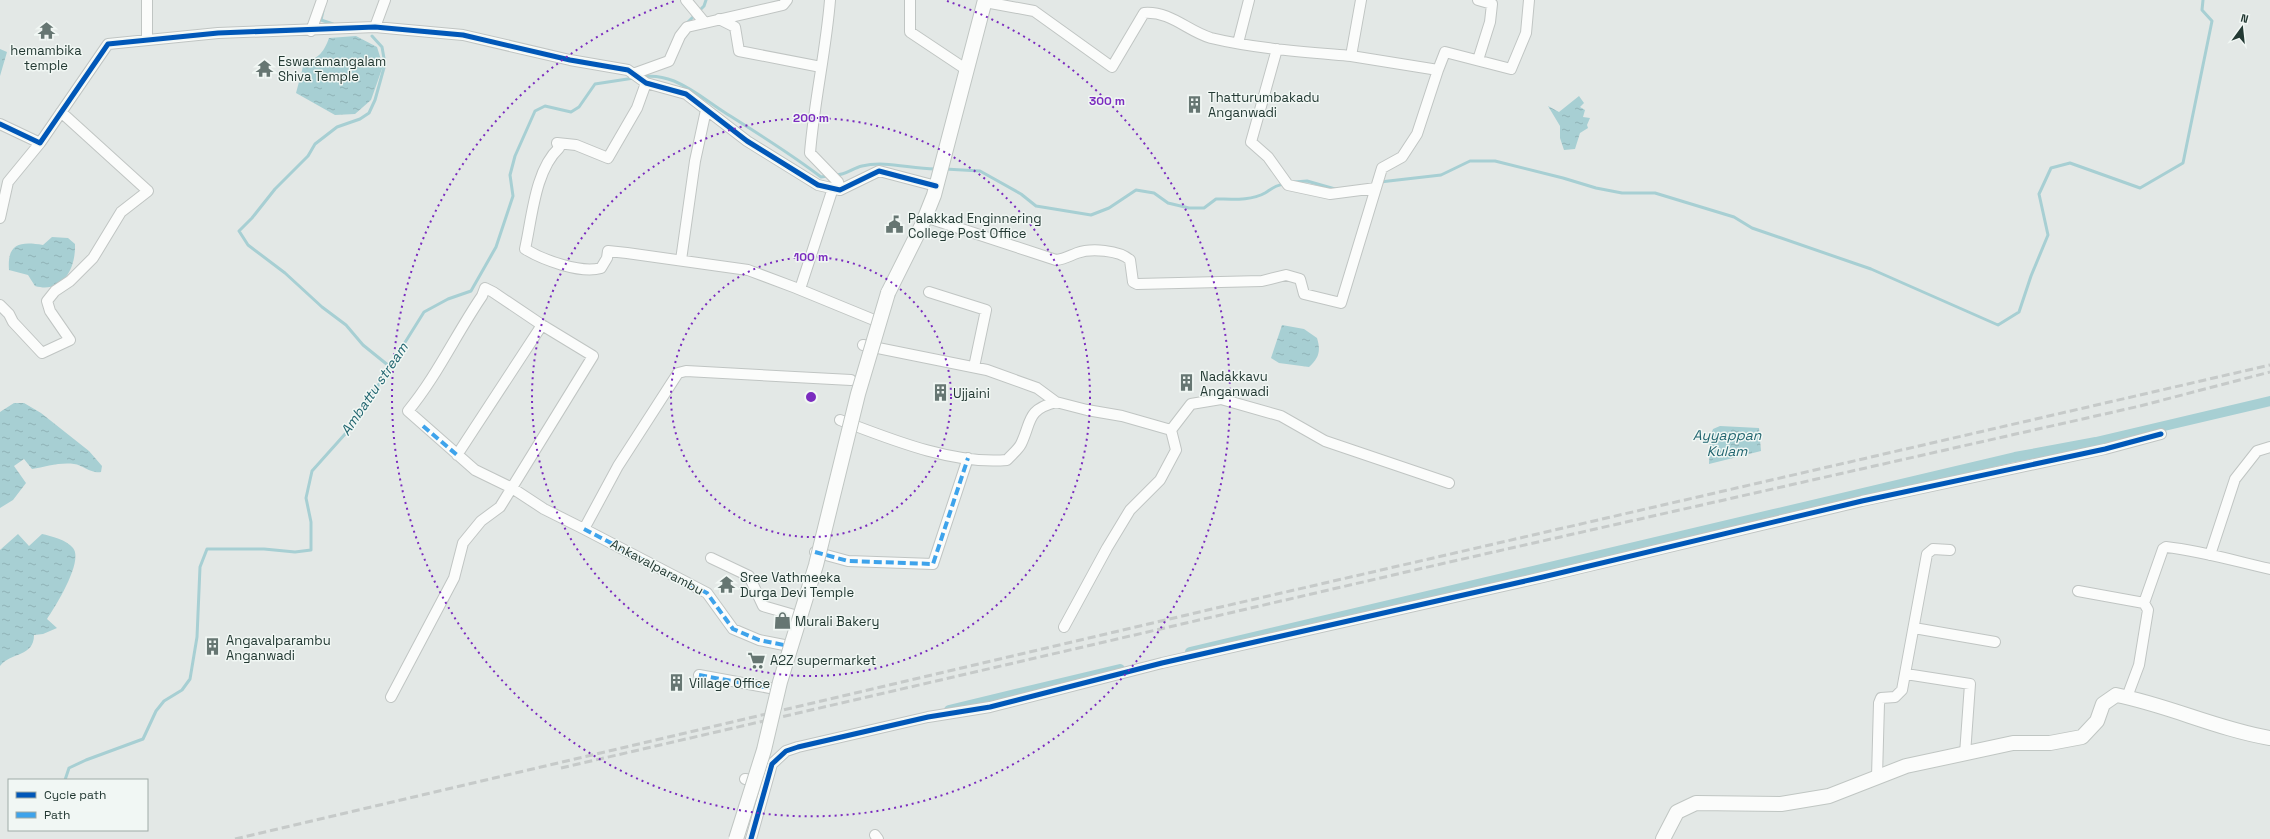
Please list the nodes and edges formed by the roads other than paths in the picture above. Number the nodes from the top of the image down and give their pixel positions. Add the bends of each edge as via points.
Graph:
1 (147, 0) edge
2 (322, 0) edge
3 (385, 0) edge
4 (686, 0) edge
5 (786, 0) edge
6 (830, 0) edge
7 (910, 0) edge
8 (1249, 0) edge
9 (1361, 0) edge
10 (1478, 0) edge
11 (1529, 0) edge
12 (985, 1) edge
13 (701, 17) junction
14 (719, 19) junction
15 (376, 27) junction
16 (311, 31) junction
17 (147, 40) junction
18 (1238, 43) junction
19 (1277, 49) junction
20 (1351, 56) junction
21 (1478, 60) junction
22 (821, 67) junction
23 (967, 70) junction
24 (1438, 70) junction
25 (634, 75) junction
26 (645, 82) junction
27 (706, 110) junction
28 (61, 112) junction
29 (0, 124) edge
30 (40, 143) junction
31 (939, 175) junction
32 (837, 187) junction
33 (1376, 188) junction
34 (925, 217) junction
35 (0, 218) edge
36 (681, 260) junction
37 (796, 288) junction
38 (928, 292) dead end
39 (0, 305) edge
40 (874, 320) dead end
41 (542, 325) junction
42 (863, 345) dead end
43 (974, 367) junction
44 (851, 380) dead end
45 (1056, 402) junction
46 (840, 420) dead end
47 (1171, 430) junction
48 (2161, 434) dead end
49 (2270, 447) edge
50 (457, 455) junction
51 (968, 458) junction
52 (1449, 483) dead end
53 (512, 488) junction
54 (584, 529) junction
55 (1950, 550) dead end
56 (814, 552) dead end
57 (2210, 555) junction
58 (711, 558) dead end
59 (2270, 569) edge
60 (2078, 591) dead end
61 (2144, 603) junction
62 (794, 615) dead end
63 (1064, 627) dead end
64 (1914, 628) junction
65 (1995, 642) dead end
66 (784, 645) dead end
67 (1906, 674) junction
68 (699, 676) dead end
69 (770, 688) dead end
70 (391, 697) dead end
71 (2127, 697) junction
72 (2270, 738) edge
73 (1965, 754) junction
74 (1877, 777) junction
75 (746, 779) dead end
76 (766, 781) junction
77 (736, 839) edge
78 (751, 839) edge
79 (1663, 839) edge

1 - 17 street
2 - 16 street
3 - 15 street
4 - 13 street
5 - 14 street via 782,6
6 - 22 street
7 - 23 street via 910,32
8 - 18 street
9 - 20 street
10 - 21 street via 1492,4 1490,22
11 - 21 street via 1526,33 1511,69
12 - 18 street via 1034,11 1112,67 1144,13 1158,12 1210,37
12 - 23 main road
13 - 14 street
13 - 25 street via 680,36 669,61
14 - 22 street via 735,27 739,51
15 - 16 street
15 - 25 street via 463,35 570,60 628,70
16 - 17 street via 218,33
17 - 28 street via 108,44
18 - 19 street
19 - 20 street
19 - 33 street via 1251,142 1268,157 1288,185 1330,194
20 - 24 street
21 - 24 street via 1446,52
22 - 32 street via 812,120 810,153 828,170
23 - 31 main road
24 - 33 street via 1417,134 1402,157 1382,168
25 - 26 street
26 - 27 street via 686,94
26 - 36 street via 637,108 608,158 576,145 557,143 559,148 546,164 533,204 525,249 542,259 593,270 601,268 608,251
27 - 32 street via 747,141 818,185
27 - 36 street via 695,161
28 - 30 street
28 - 39 street via 148,191 121,212 93,258 47,301 50,311 70,340 42,353
29 - 30 street
30 - 35 street via 8,182
31 - 32 street via 879,171
31 - 34 main road
32 - 37 street via 802,286
33 - 34 street via 1341,303 1304,294 1300,279 1286,275 1262,281 1137,284 1131,276 1130,260 1121,255 1104,251 1085,252 1056,260
34 - 77 main road, bridge via 888,293 858,394 816,565
36 - 37 street via 748,270
37 - 40 street
38 - 43 street via 986,310
41 - 50 street
41 - 50 street, Ankavalparambu via 485,288 452,341 436,373 408,411
41 - 53 street via 593,356
42 - 43 street
43 - 45 street via 1036,388
44 - 54 street via 686,371 678,373 618,466
45 - 47 street via 1122,416
45 - 51 street via 1041,406 1028,421 1021,446 1006,460 988,462
46 - 51 street via 890,439
47 - 52 street via 1191,404 1221,399 1281,416 1325,441
47 - 63 street via 1176,450 1167,468 1160,480 1130,510
48 - 76 street via 2105,449 1862,501 1536,579 1162,663 990,708 928,717 798,747 786,751 775,759
49 - 57 street via 2256,451 2235,479
50 - 53 street, Ankavalparambu via 475,470
51 - 56 street via 933,564 848,561
53 - 54 street, Ankavalparambu via 544,510
53 - 70 street via 500,507 481,521 462,543 454,578
54 - 66 street, Ankavalparambu via 706,593 733,630 759,640
55 - 64 street via 1933,549 1927,554
57 - 59 street
57 - 61 street via 2198,550 2166,547 2163,549
58 - 62 street via 750,576 763,606
60 - 61 street
61 - 71 street via 2148,610 2139,665
64 - 65 street
64 - 67 street
67 - 73 street via 1970,684
67 - 74 street via 1900,693 1895,697 1881,698 1879,703
68 - 69 street
71 - 72 main road
71 - 73 main road via 2116,695 2103,704 2097,721 2082,737 2050,743 2013,743
73 - 74 main road via 1906,766
74 - 79 main road via 1829,796 1781,804 1696,803 1677,812
75 - 76 street
76 - 78 street

